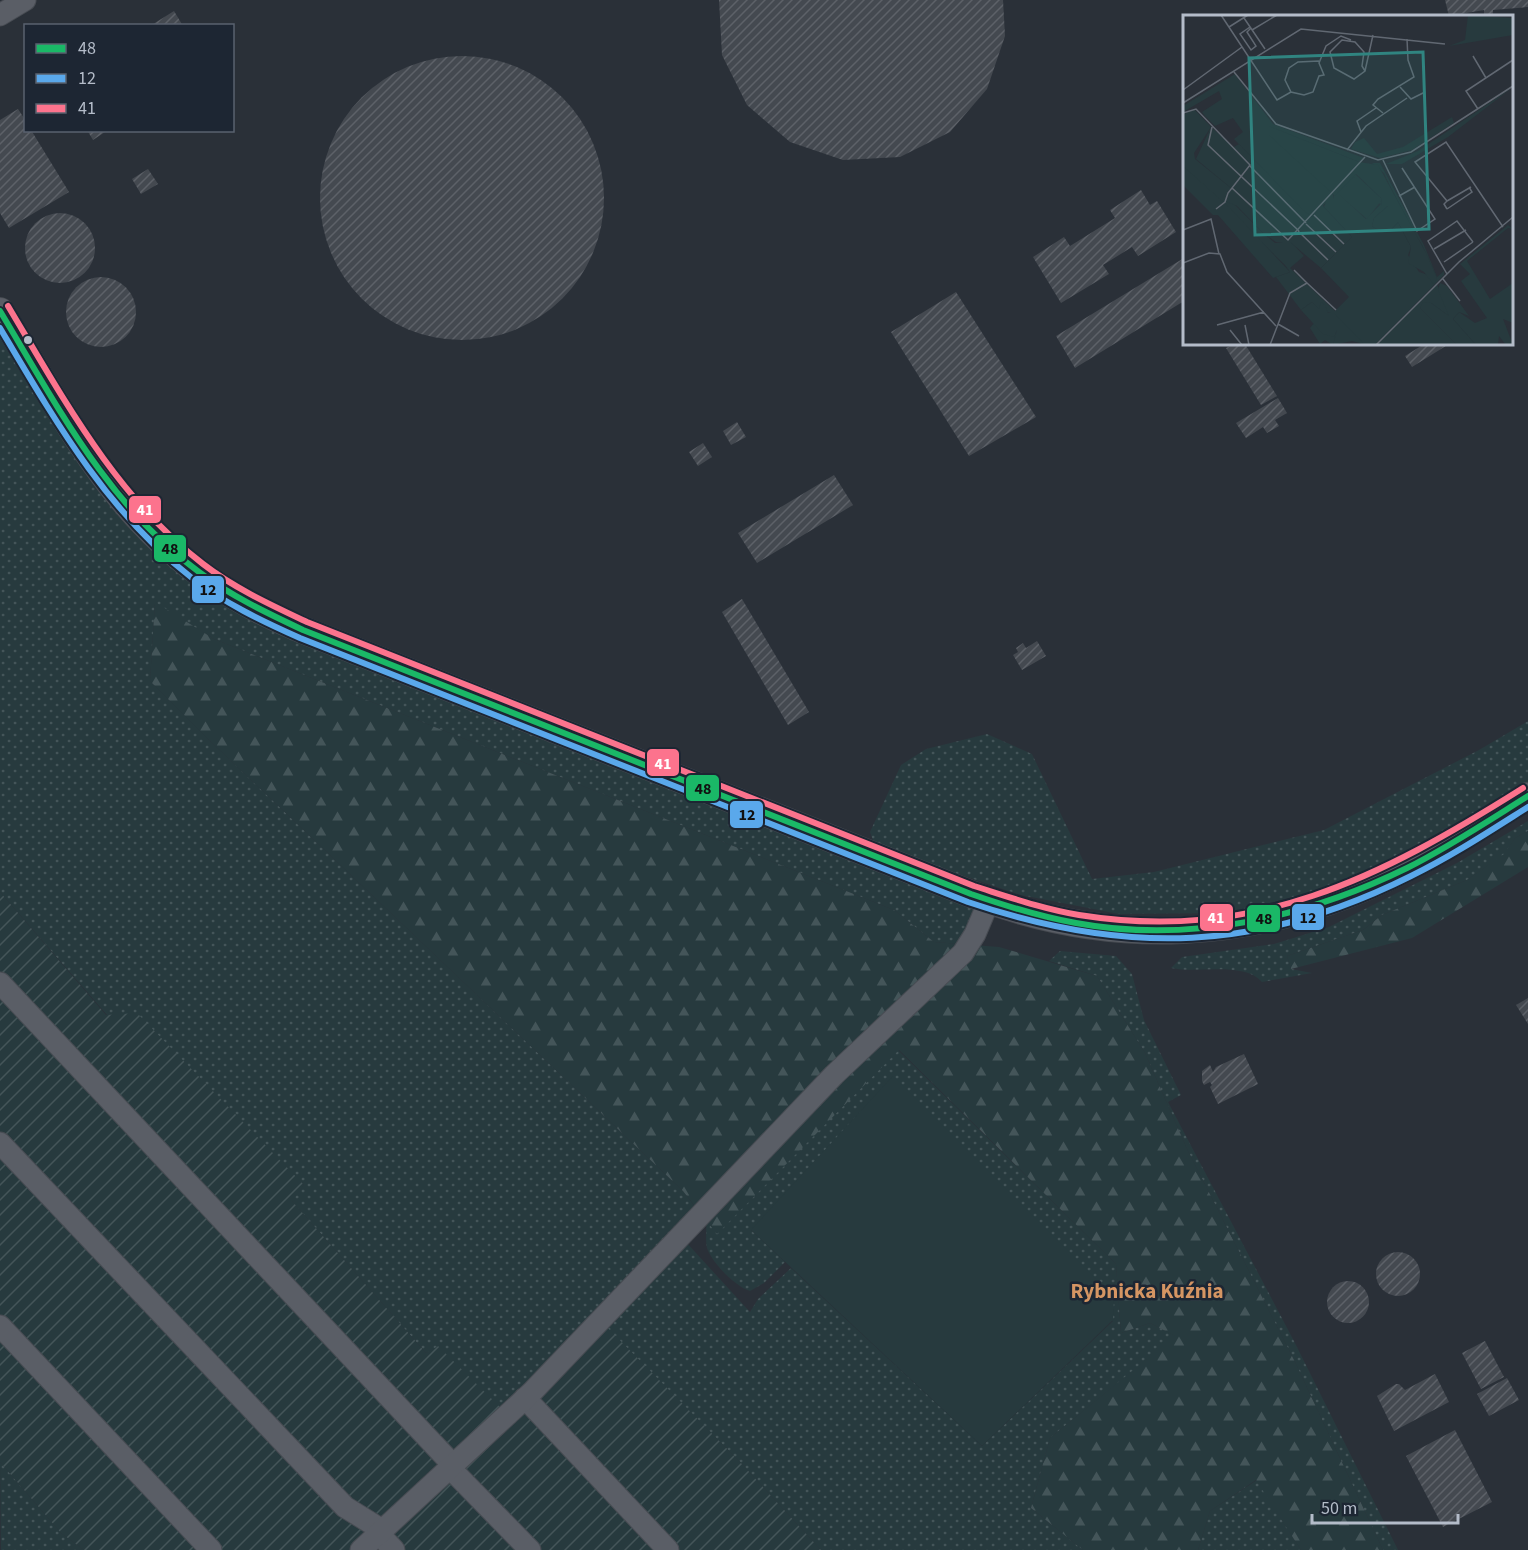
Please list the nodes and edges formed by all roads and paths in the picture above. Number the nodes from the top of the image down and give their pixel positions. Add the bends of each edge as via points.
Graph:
1 (25, 0) edge
2 (0, 15) edge
3 (0, 311) edge
4 (1528, 796) edge
5 (989, 901) junction
6 (0, 983) edge
7 (0, 1143) edge
8 (0, 1326) edge
9 (525, 1398) junction
10 (453, 1467) junction
11 (380, 1531) junction
12 (211, 1550) edge
13 (361, 1550) edge
14 (393, 1550) edge
15 (530, 1550) edge
16 (668, 1550) edge

1 - 2 street
3 - 5 street via 124,505 186,565 243,602 303,630
4 - 5 street via 1391,876 1308,909 1238,925 1181,931 1104,929 1062,922
5 - 9 street via 963,953 834,1075
6 - 10 street
7 - 11 street via 339,1502
8 - 12 street
9 - 10 street
9 - 16 street
10 - 11 street
10 - 15 street
11 - 13 street
11 - 14 street

